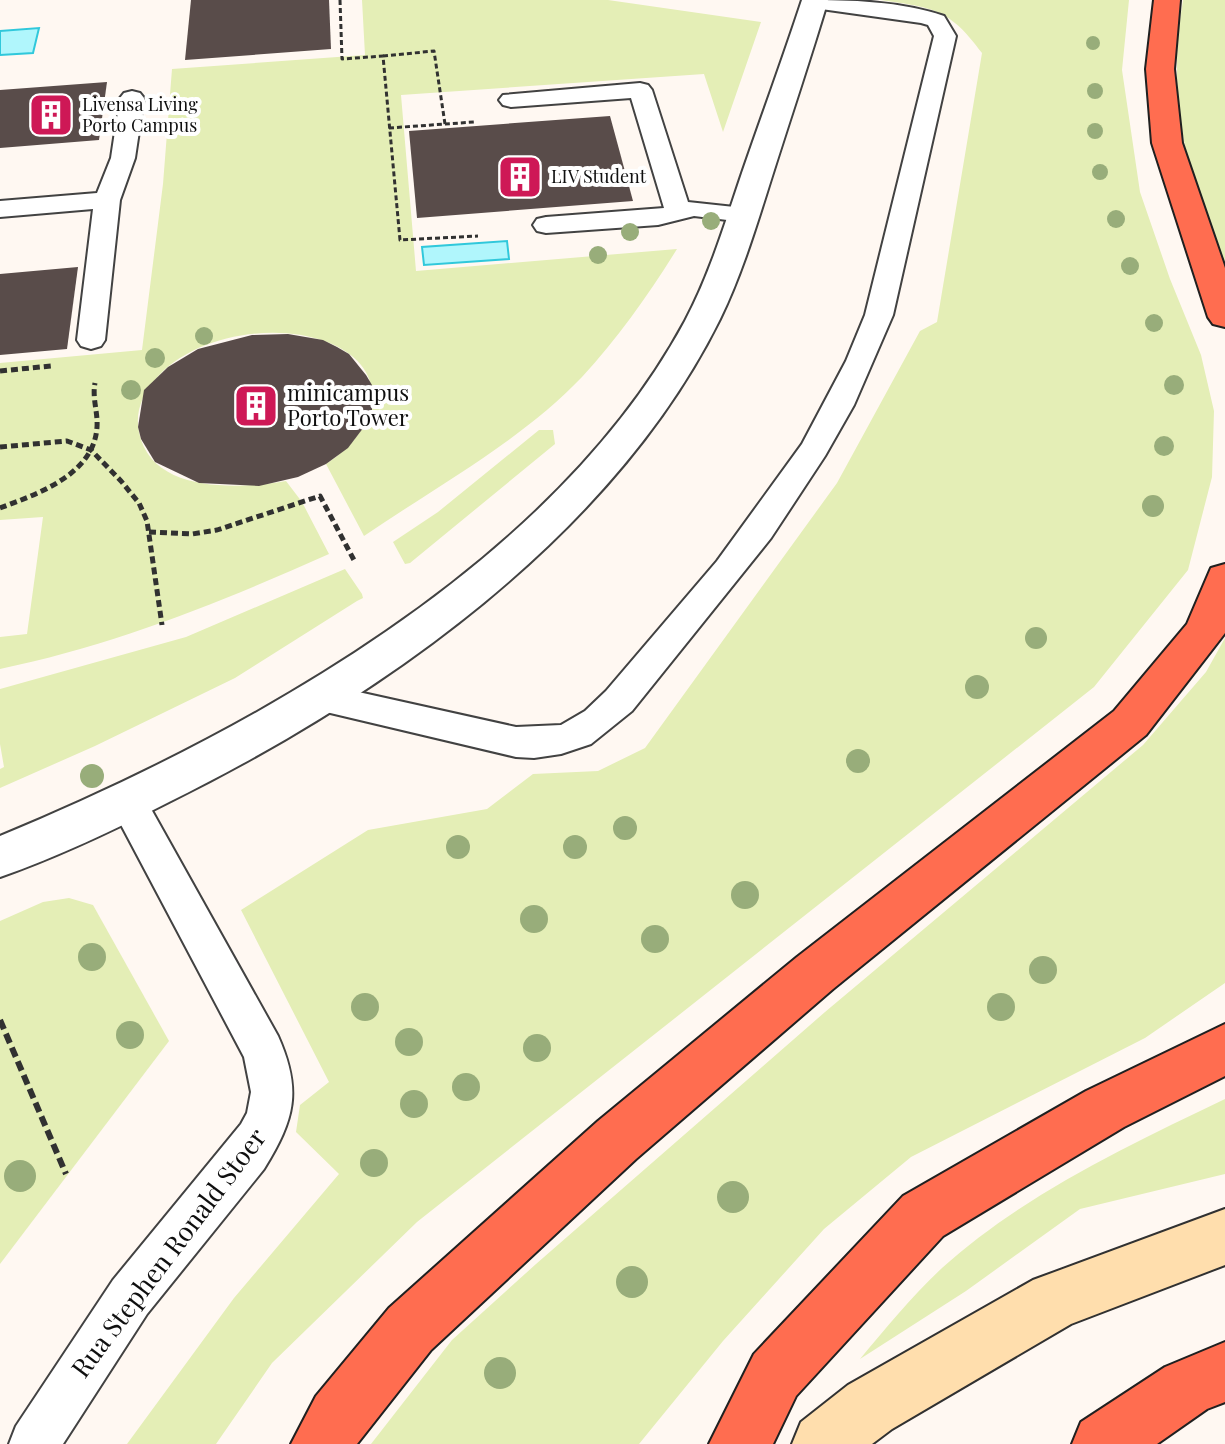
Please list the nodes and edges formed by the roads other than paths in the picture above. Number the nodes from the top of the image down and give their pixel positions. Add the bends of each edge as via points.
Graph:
1 (1167, 0) edge
2 (810, 1) edge
3 (132, 98) dead end
4 (511, 100) dead end
5 (107, 200) junction
6 (0, 209) edge
7 (678, 211) junction
8 (744, 214) junction
9 (546, 225) dead end
10 (1225, 317) edge
11 (91, 340) dead end
12 (1225, 579) edge
13 (318, 697) junction
14 (128, 802) junction
15 (0, 857) edge
16 (1225, 1049) edge
17 (1225, 1237) edge
18 (1225, 1372) edge
19 (34, 1444) edge
20 (322, 1444) edge
21 (740, 1444) edge
22 (823, 1444) edge
23 (1103, 1444) edge

1 - 10 highway via 1160,69 1167,143
2 - 8 street
2 - 13 lane via 925,17 936,21 945,36 879,315 846,395 796,477 705,600 620,698 585,730 545,743 516,742
3 - 5 lane via 123,158
4 - 7 lane via 640,90
5 - 6 lane
5 - 11 lane
7 - 8 lane
7 - 9 lane
8 - 13 street via 718,287 689,344 604,461 456,601
12 - 20 highway via 1205,631 1130,723 815,973 617,1140 410,1329
13 - 14 street
14 - 15 street
14 - 19 lane, Rua Stephen Ronald Stoer via 263,1050 273,1075 274,1104 248,1153 130,1297
16 - 21 highway via 1105,1109 923,1216 775,1375
17 - 22 main road via 1054,1301 870,1407
18 - 23 highway via 1186,1388

